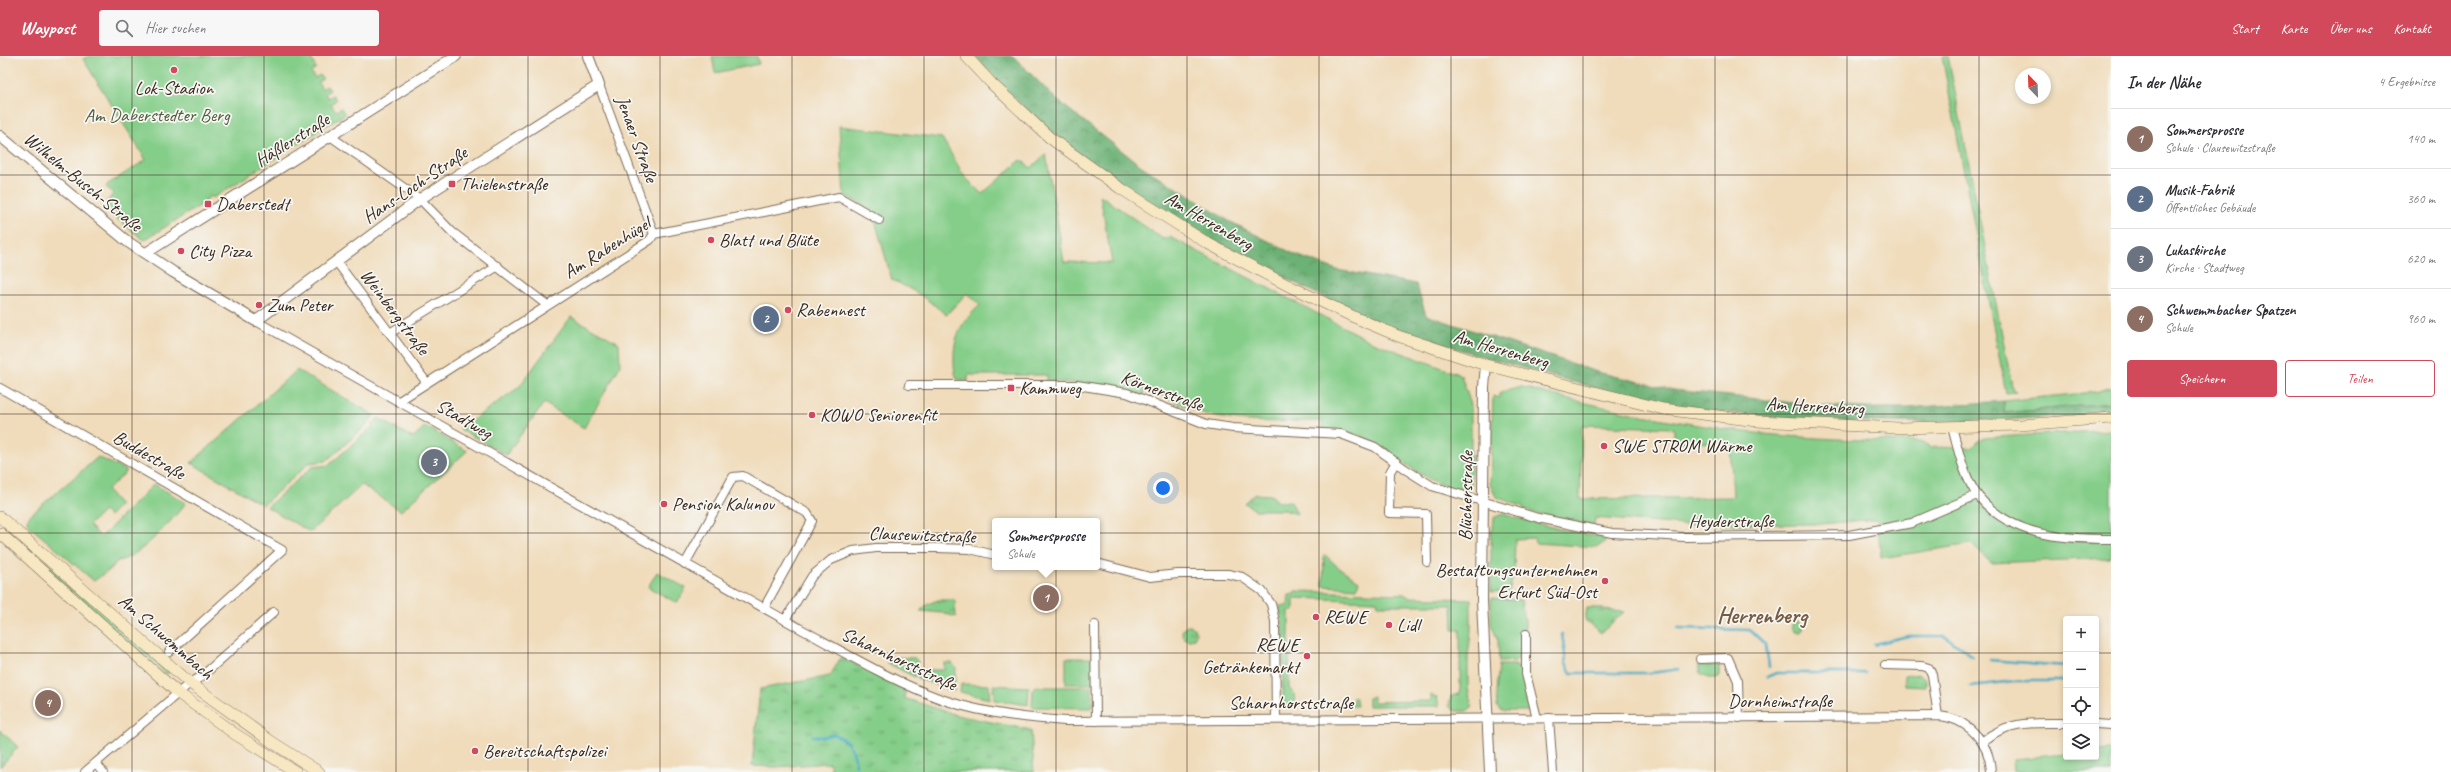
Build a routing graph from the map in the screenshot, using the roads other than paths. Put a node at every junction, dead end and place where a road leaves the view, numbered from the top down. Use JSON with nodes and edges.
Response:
{"nodes":[{"id":1,"x":456,"y":56,"type":"edge"},
{"id":2,"x":588,"y":56,"type":"edge"},
{"id":3,"x":966,"y":56,"type":"edge"},
{"id":4,"x":599,"y":85,"type":"junction"},
{"id":5,"x":0,"y":136,"type":"edge"},
{"id":6,"x":330,"y":136,"type":"junction"},
{"id":7,"x":420,"y":199,"type":"junction"},
{"id":8,"x":879,"y":220,"type":"dead end"},
{"id":9,"x":654,"y":234,"type":"junction"},
{"id":10,"x":146,"y":253,"type":"junction"},
{"id":11,"x":336,"y":261,"type":"junction"},
{"id":12,"x":498,"y":266,"type":"junction"},
{"id":13,"x":547,"y":305,"type":"junction"},
{"id":14,"x":256,"y":321,"type":"junction"},
{"id":15,"x":390,"y":333,"type":"junction"},
{"id":16,"x":1486,"y":365,"type":"junction"},
{"id":17,"x":427,"y":383,"type":"junction"},
{"id":18,"x":909,"y":385,"type":"dead end"},
{"id":19,"x":0,"y":388,"type":"edge"},
{"id":20,"x":399,"y":401,"type":"junction"},
{"id":21,"x":2111,"y":418,"type":"edge"},
{"id":22,"x":1952,"y":427,"type":"junction"},
{"id":23,"x":1396,"y":462,"type":"junction"},
{"id":24,"x":1978,"y":495,"type":"junction"},
{"id":25,"x":1483,"y":502,"type":"junction"},
{"id":26,"x":0,"y":517,"type":"edge"},
{"id":27,"x":0,"y":533,"type":"edge"},
{"id":28,"x":2111,"y":539,"type":"edge"},
{"id":29,"x":992,"y":554,"type":"edge"},
{"id":30,"x":1427,"y":562,"type":"dead end"},
{"id":31,"x":685,"y":564,"type":"junction"},
{"id":32,"x":1100,"y":564,"type":"edge"},
{"id":33,"x":766,"y":610,"type":"junction"},
{"id":34,"x":274,"y":612,"type":"dead end"},
{"id":35,"x":785,"y":620,"type":"junction"},
{"id":36,"x":1095,"y":625,"type":"dead end"},
{"id":37,"x":1526,"y":634,"type":"dead end"},
{"id":38,"x":169,"y":652,"type":"dead end"},
{"id":39,"x":1700,"y":659,"type":"dead end"},
{"id":40,"x":1525,"y":662,"type":"junction"},
{"id":41,"x":1516,"y":663,"type":"dead end"},
{"id":42,"x":1886,"y":665,"type":"dead end"},
{"id":43,"x":190,"y":683,"type":"junction"},
{"id":44,"x":178,"y":693,"type":"junction"},
{"id":45,"x":1938,"y":716,"type":"junction"},
{"id":46,"x":1537,"y":718,"type":"junction"},
{"id":47,"x":1549,"y":718,"type":"junction"},
{"id":48,"x":1739,"y":718,"type":"junction"},
{"id":49,"x":1276,"y":719,"type":"junction"},
{"id":50,"x":1486,"y":719,"type":"junction"},
{"id":51,"x":1096,"y":721,"type":"junction"},
{"id":52,"x":2063,"y":723,"type":"edge"},
{"id":53,"x":2099,"y":724,"type":"edge"},
{"id":54,"x":2111,"y":725,"type":"edge"},
{"id":55,"x":1983,"y":741,"type":"junction"},
{"id":56,"x":96,"y":762,"type":"junction"},
{"id":57,"x":85,"y":772,"type":"edge"},
{"id":58,"x":104,"y":772,"type":"edge"},
{"id":59,"x":296,"y":772,"type":"edge"},
{"id":60,"x":319,"y":772,"type":"edge"},
{"id":61,"x":1490,"y":772,"type":"edge"},
{"id":62,"x":1553,"y":772,"type":"edge"},
{"id":63,"x":1991,"y":772,"type":"edge"}],
"edges":[{"from":1,"to":6,"type":"street","name":"Häßlerstraße"},
{"from":2,"to":4,"type":"street","name":"Jenaer Straße"},
{"from":3,"to":16,"type":"main road","name":"Am Herrenberg"},
{"from":4,"to":7,"type":"street","name":"Hans-Loch-Straße"},
{"from":4,"to":9,"type":"street","name":"Jenaer Straße"},
{"from":5,"to":10,"type":"street","name":"Wilhelm-Busch-Straße"},
{"from":6,"to":7,"type":"street"},
{"from":6,"to":10,"type":"street","name":"Häßlerstraße"},
{"from":7,"to":11,"type":"street","name":"Hans-Loch-Straße"},
{"from":7,"to":12,"type":"street"},
{"from":8,"to":9,"type":"street","name":"Am Rabenhügel"},
{"from":9,"to":13,"type":"street","name":"Am Rabenhügel"},
{"from":10,"to":14,"type":"street","name":"Stadtweg"},
{"from":11,"to":14,"type":"street","name":"Hans-Loch-Straße"},
{"from":11,"to":15,"type":"street","name":"Weinbergstraße"},
{"from":12,"to":13,"type":"street"},
{"from":12,"to":15,"type":"street"},
{"from":13,"to":17,"type":"street","name":"Am Rabenhügel"},
{"from":14,"to":20,"type":"street","name":"Stadtweg"},
{"from":15,"to":17,"type":"street","name":"Weinbergstraße"},
{"from":16,"to":22,"type":"main road","name":"Am Herrenberg"},
{"from":16,"to":25,"type":"street","name":"Blücherstraße"},
{"from":17,"to":20,"type":"street","name":"Am Rabenhügel"},
{"from":18,"to":23,"type":"street","name":"Körnerstraße"},
{"from":19,"to":38,"type":"street","name":"Buddestraße"},
{"from":20,"to":31,"type":"street","name":"Stadtweg"},
{"from":21,"to":22,"type":"main road","name":"Am Herrenberg"},
{"from":22,"to":24,"type":"street"},
{"from":23,"to":25,"type":"street","name":"Körnerstraße"},
{"from":23,"to":30,"type":"street"},
{"from":24,"to":25,"type":"street","name":"Heyderstraße"},
{"from":24,"to":28,"type":"street"},
{"from":25,"to":50,"type":"street","name":"Blücherstraße"},
{"from":26,"to":43,"type":"main road","name":"Am Schwemmbach"},
{"from":27,"to":44,"type":"main road","name":"Am Schwemmbach"},
{"from":29,"to":35,"type":"street","name":"Clausewitzstraße"},
{"from":31,"to":33,"type":"street","name":"Stadtweg"},
{"from":31,"to":33,"type":"street"},
{"from":32,"to":49,"type":"street"},
{"from":33,"to":35,"type":"street","name":"Scharnhorststraße"},
{"from":34,"to":43,"type":"street"},
{"from":35,"to":51,"type":"street","name":"Scharnhorststraße"},
{"from":36,"to":51,"type":"street"},
{"from":37,"to":40,"type":"street"},
{"from":39,"to":48,"type":"street"},
{"from":40,"to":41,"type":"street"},
{"from":40,"to":46,"type":"street"},
{"from":42,"to":45,"type":"street"},
{"from":43,"to":44,"type":"street"},
{"from":43,"to":60,"type":"main road","name":"Am Schwemmbach"},
{"from":44,"to":56,"type":"street"},
{"from":44,"to":59,"type":"main road","name":"Am Schwemmbach"},
{"from":45,"to":48,"type":"street","name":"Dornheimstraße"},
{"from":45,"to":55,"type":"street","name":"Dornheimstraße"},
{"from":46,"to":47,"type":"street","name":"Dornheimstraße"},
{"from":46,"to":50,"type":"street","name":"Dornheimstraße"},
{"from":47,"to":48,"type":"street","name":"Dornheimstraße"},
{"from":47,"to":62,"type":"street"},
{"from":49,"to":50,"type":"street","name":"Scharnhorststraße"},
{"from":49,"to":51,"type":"street","name":"Scharnhorststraße"},
{"from":50,"to":61,"type":"street","name":"Blücherstraße"},
{"from":52,"to":55,"type":"street"},
{"from":53,"to":54,"type":"street"},
{"from":55,"to":63,"type":"street","name":"Dornheimstraße"},
{"from":56,"to":57,"type":"street"},
{"from":56,"to":58,"type":"street"}]}
